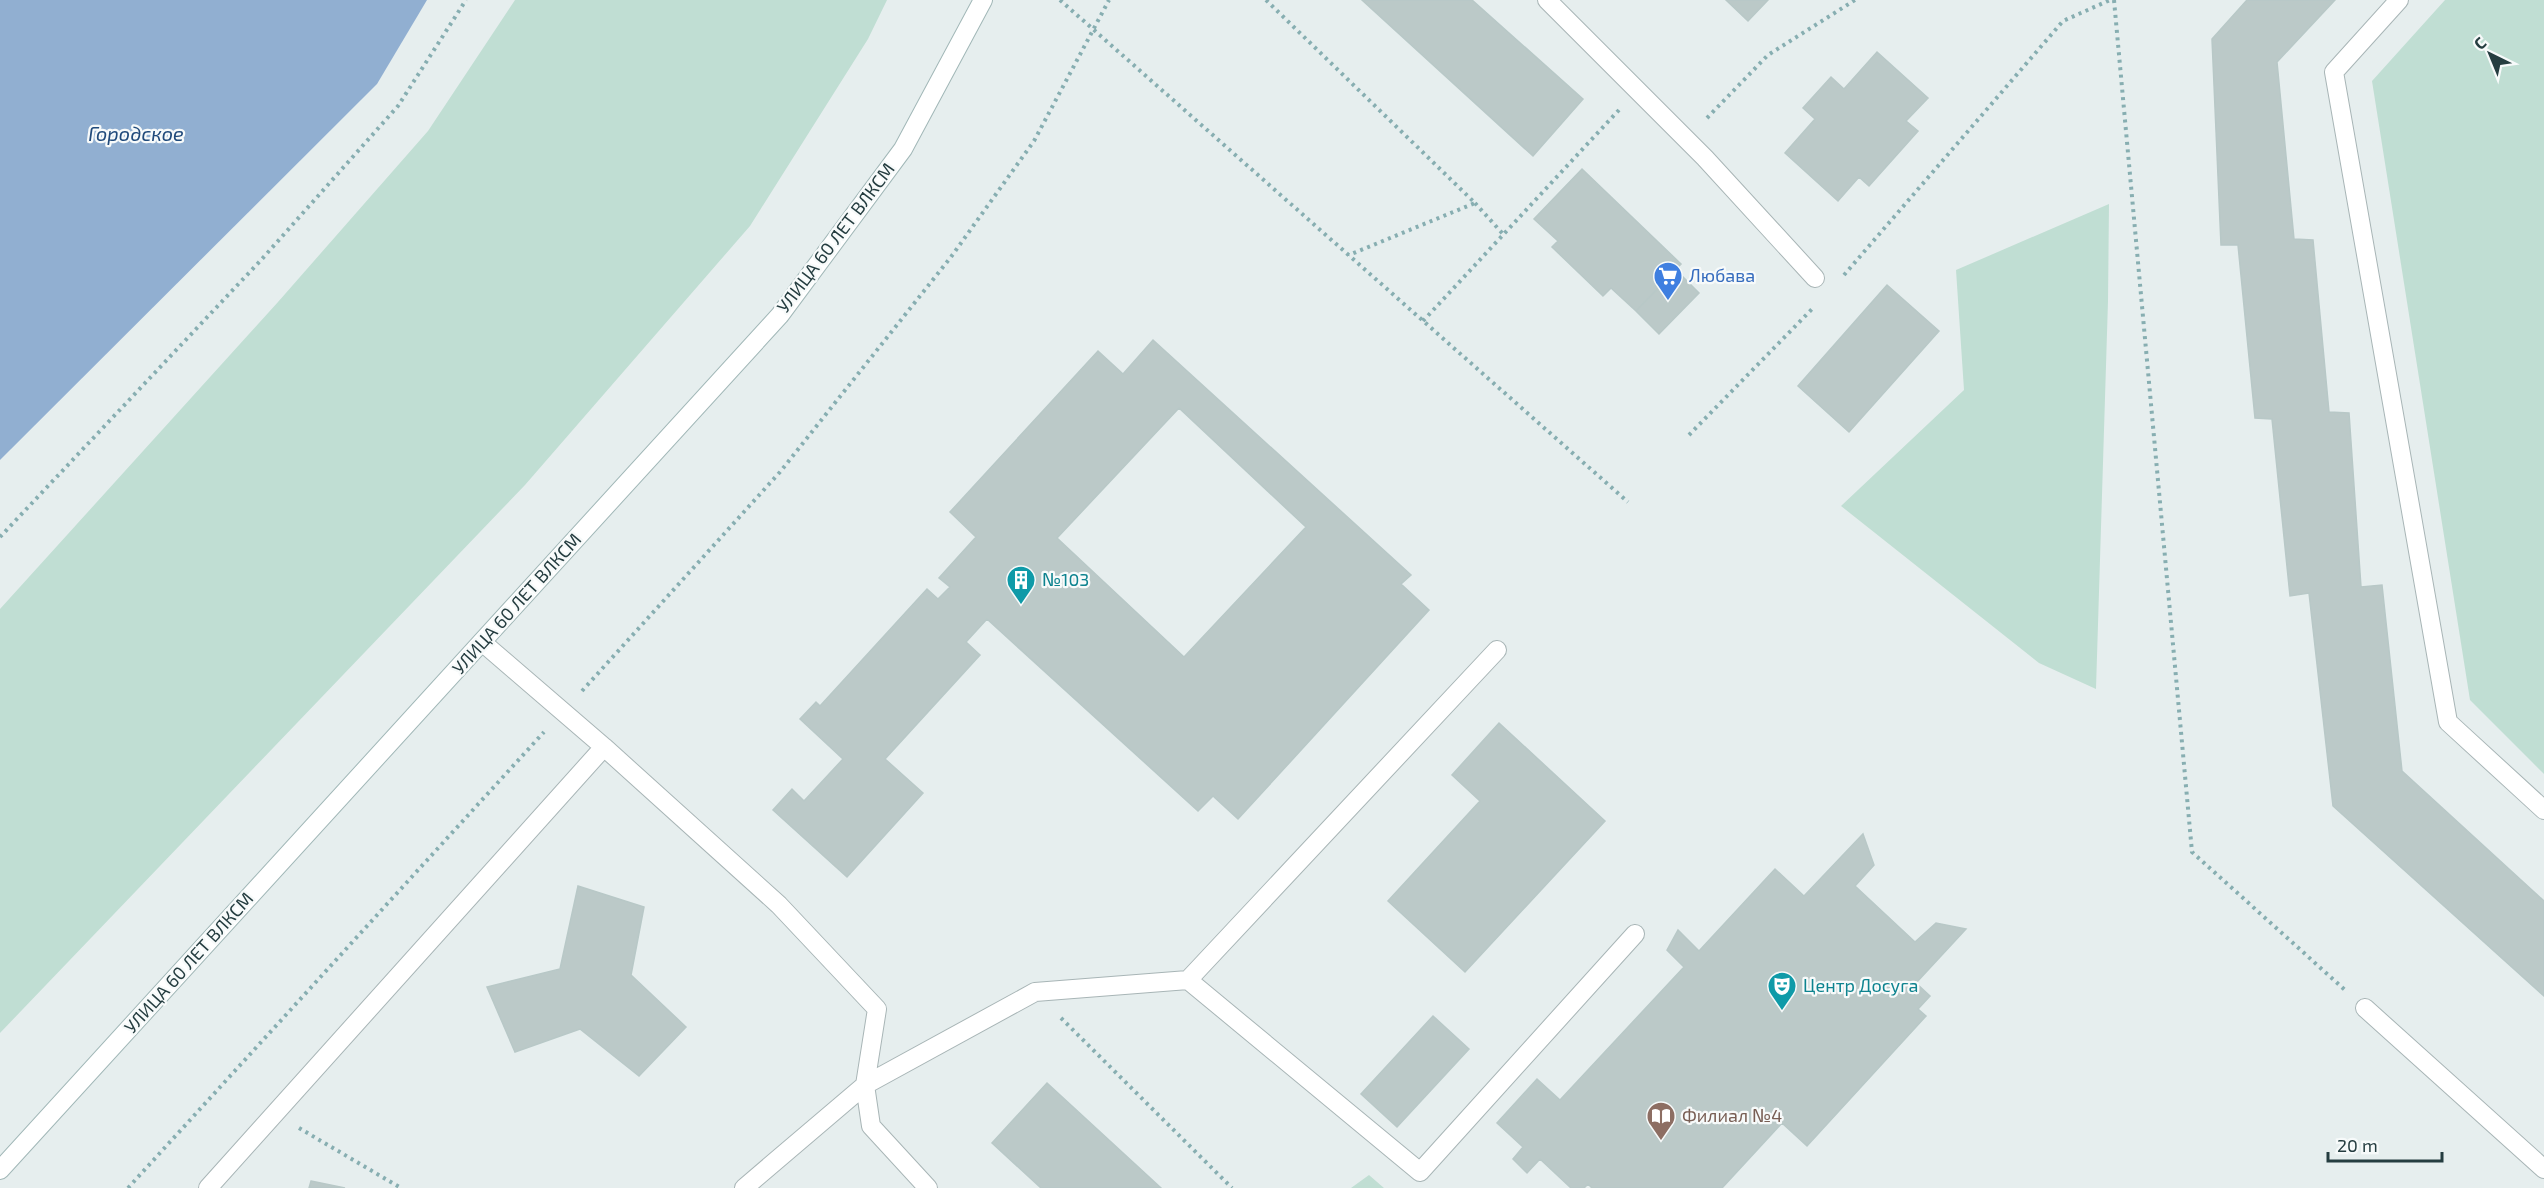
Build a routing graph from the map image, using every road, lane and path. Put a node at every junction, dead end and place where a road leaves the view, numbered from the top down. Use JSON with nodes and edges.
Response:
{"nodes":[{"id":1,"x":466,"y":0,"type":"edge"},
{"id":2,"x":983,"y":0,"type":"edge"},
{"id":3,"x":1060,"y":0,"type":"edge"},
{"id":4,"x":1109,"y":0,"type":"edge"},
{"id":5,"x":1266,"y":0,"type":"edge"},
{"id":6,"x":1547,"y":0,"type":"edge"},
{"id":7,"x":1855,"y":0,"type":"edge"},
{"id":8,"x":2112,"y":0,"type":"edge"},
{"id":9,"x":2399,"y":0,"type":"edge"},
{"id":10,"x":1092,"y":28,"type":"junction"},
{"id":11,"x":1637,"y":90,"type":"junction"},
{"id":12,"x":1686,"y":139,"type":"junction"},
{"id":13,"x":1475,"y":203,"type":"junction"},
{"id":14,"x":1503,"y":234,"type":"junction"},
{"id":15,"x":1349,"y":255,"type":"junction"},
{"id":16,"x":1815,"y":278,"type":"dead end"},
{"id":17,"x":1836,"y":284,"type":"dead end"},
{"id":18,"x":1820,"y":301,"type":"dead end"},
{"id":19,"x":1423,"y":321,"type":"junction"},
{"id":20,"x":1689,"y":435,"type":"dead end"},
{"id":21,"x":1628,"y":502,"type":"dead end"},
{"id":22,"x":0,"y":537,"type":"edge"},
{"id":23,"x":482,"y":642,"type":"junction"},
{"id":24,"x":1497,"y":650,"type":"dead end"},
{"id":25,"x":563,"y":711,"type":"junction"},
{"id":26,"x":604,"y":747,"type":"junction"},
{"id":27,"x":2544,"y":810,"type":"edge"},
{"id":28,"x":1635,"y":933,"type":"dead end"},
{"id":29,"x":1188,"y":980,"type":"junction"},
{"id":30,"x":1035,"y":992,"type":"junction"},
{"id":31,"x":2365,"y":1008,"type":"joint"},
{"id":32,"x":865,"y":1085,"type":"junction"},
{"id":33,"x":275,"y":1114,"type":"junction"},
{"id":34,"x":2544,"y":1169,"type":"edge"},
{"id":35,"x":0,"y":1170,"type":"edge"},
{"id":36,"x":128,"y":1188,"type":"edge"},
{"id":37,"x":208,"y":1188,"type":"edge"},
{"id":38,"x":401,"y":1188,"type":"edge"},
{"id":39,"x":744,"y":1188,"type":"edge"},
{"id":40,"x":928,"y":1188,"type":"edge"},
{"id":41,"x":1232,"y":1188,"type":"edge"}],
"edges":[{"from":1,"to":22,"type":"path"},
{"from":2,"to":23,"type":"street","name":"УЛИЦА 60 ЛЕТ ВЛКСМ"},
{"from":3,"to":10,"type":"path"},
{"from":4,"to":10,"type":"path"},
{"from":5,"to":13,"type":"path"},
{"from":6,"to":11,"type":"street"},
{"from":7,"to":12,"type":"path"},
{"from":8,"to":17,"type":"path"},
{"from":8,"to":31,"type":"path"},
{"from":9,"to":27,"type":"street"},
{"from":10,"to":15,"type":"path"},
{"from":10,"to":25,"type":"path"},
{"from":11,"to":12,"type":"street"},
{"from":11,"to":14,"type":"path"},
{"from":12,"to":16,"type":"street"},
{"from":13,"to":14,"type":"path"},
{"from":13,"to":15,"type":"path"},
{"from":14,"to":19,"type":"path"},
{"from":15,"to":19,"type":"path"},
{"from":18,"to":20,"type":"path"},
{"from":19,"to":21,"type":"path"},
{"from":23,"to":25,"type":"street"},
{"from":23,"to":35,"type":"street","name":"УЛИЦА 60 ЛЕТ ВЛКСМ"},
{"from":24,"to":29,"type":"street"},
{"from":25,"to":26,"type":"street"},
{"from":25,"to":36,"type":"path"},
{"from":26,"to":32,"type":"street"},
{"from":26,"to":33,"type":"street"},
{"from":28,"to":29,"type":"street"},
{"from":29,"to":30,"type":"street"},
{"from":30,"to":32,"type":"street"},
{"from":30,"to":41,"type":"path"},
{"from":31,"to":34,"type":"street"},
{"from":32,"to":39,"type":"street"},
{"from":32,"to":40,"type":"street"},
{"from":33,"to":37,"type":"street"},
{"from":33,"to":38,"type":"path"}]}
